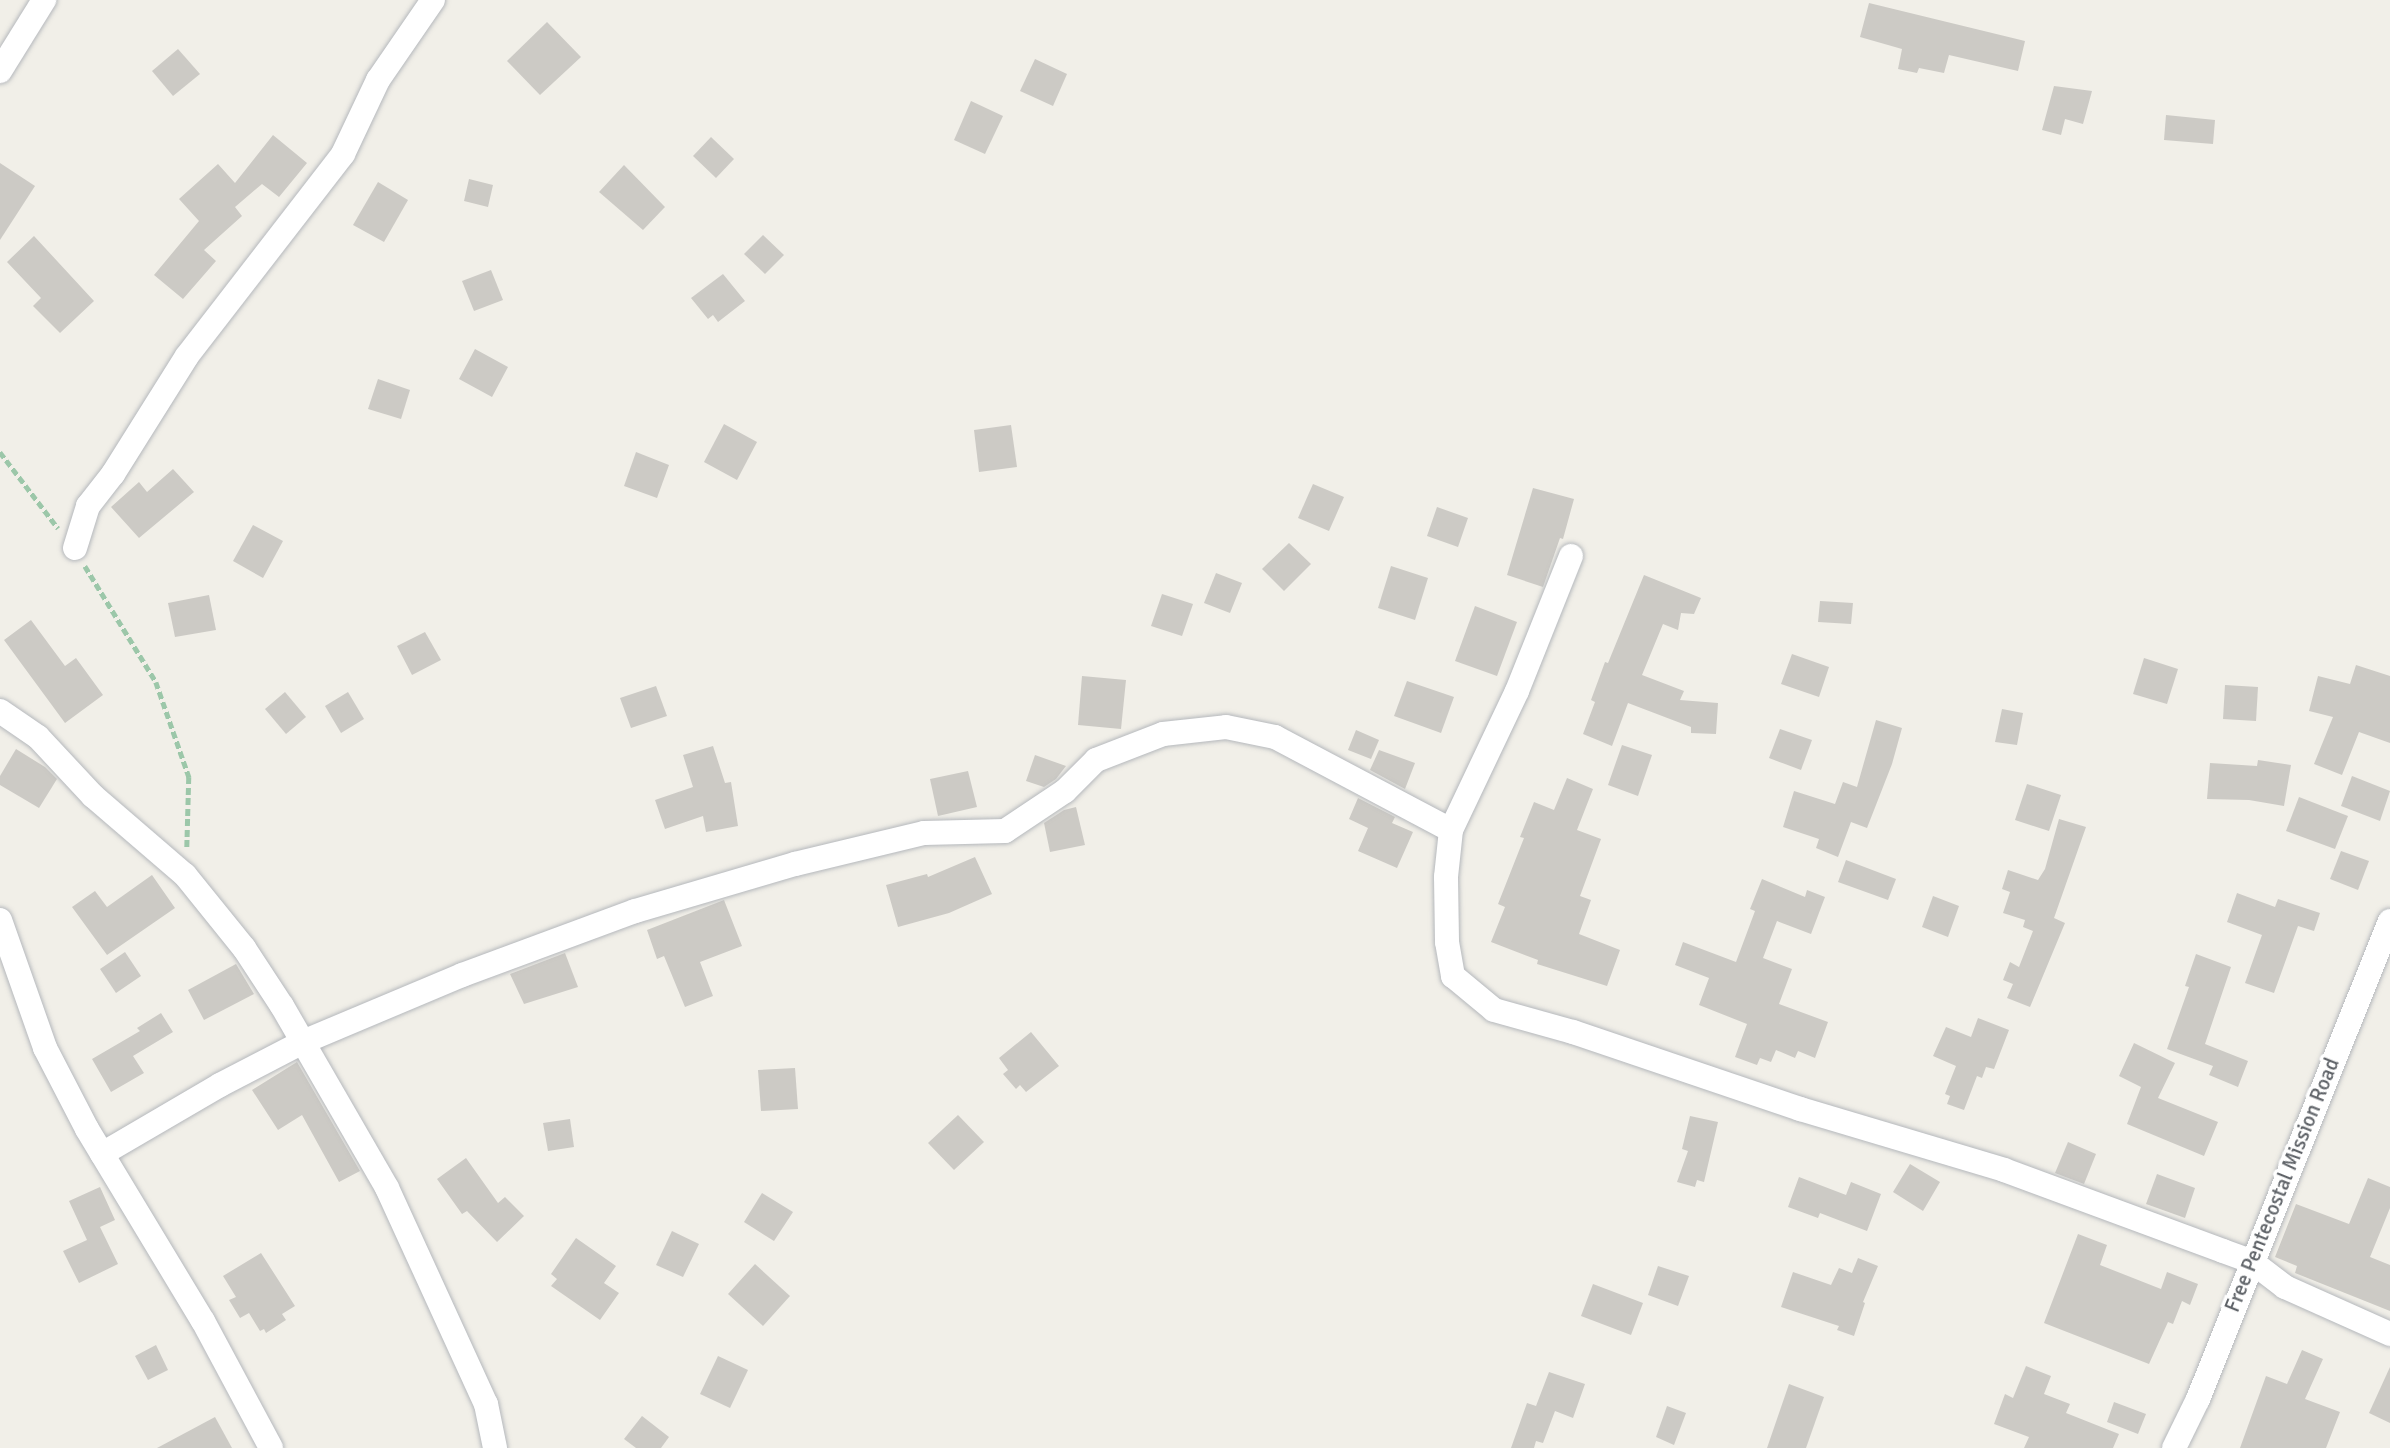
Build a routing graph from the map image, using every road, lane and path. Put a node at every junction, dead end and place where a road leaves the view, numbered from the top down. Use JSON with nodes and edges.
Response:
{"nodes":[{"id":1,"x":44,"y":0,"type":"edge"},
{"id":2,"x":433,"y":0,"type":"edge"},
{"id":3,"x":0,"y":71,"type":"edge"},
{"id":4,"x":0,"y":452,"type":"edge"},
{"id":5,"x":75,"y":548,"type":"junction"},
{"id":6,"x":1571,"y":556,"type":"dead end"},
{"id":7,"x":0,"y":711,"type":"edge"},
{"id":8,"x":1451,"y":830,"type":"junction"},
{"id":9,"x":185,"y":876,"type":"junction"},
{"id":10,"x":0,"y":920,"type":"edge"},
{"id":11,"x":2390,"y":921,"type":"edge"},
{"id":12,"x":303,"y":1042,"type":"junction"},
{"id":13,"x":102,"y":1154,"type":"junction"},
{"id":14,"x":2251,"y":1261,"type":"junction"},
{"id":15,"x":2390,"y":1334,"type":"edge"},
{"id":16,"x":271,"y":1448,"type":"edge"},
{"id":17,"x":495,"y":1448,"type":"edge"},
{"id":18,"x":2174,"y":1448,"type":"edge"}],
"edges":[{"from":1,"to":3,"type":"street"},
{"from":2,"to":5,"type":"street"},
{"from":4,"to":5,"type":"path"},
{"from":5,"to":9,"type":"path"},
{"from":6,"to":8,"type":"street"},
{"from":7,"to":9,"type":"street"},
{"from":8,"to":12,"type":"street"},
{"from":8,"to":14,"type":"street"},
{"from":9,"to":12,"type":"street"},
{"from":10,"to":13,"type":"street"},
{"from":11,"to":14,"type":"street","name":"Free Pentecostal Mission Road"},
{"from":12,"to":13,"type":"street"},
{"from":12,"to":17,"type":"street"},
{"from":13,"to":16,"type":"street"},
{"from":14,"to":15,"type":"street"},
{"from":14,"to":18,"type":"street","name":"Free Pentecostal Mission Road"}]}
